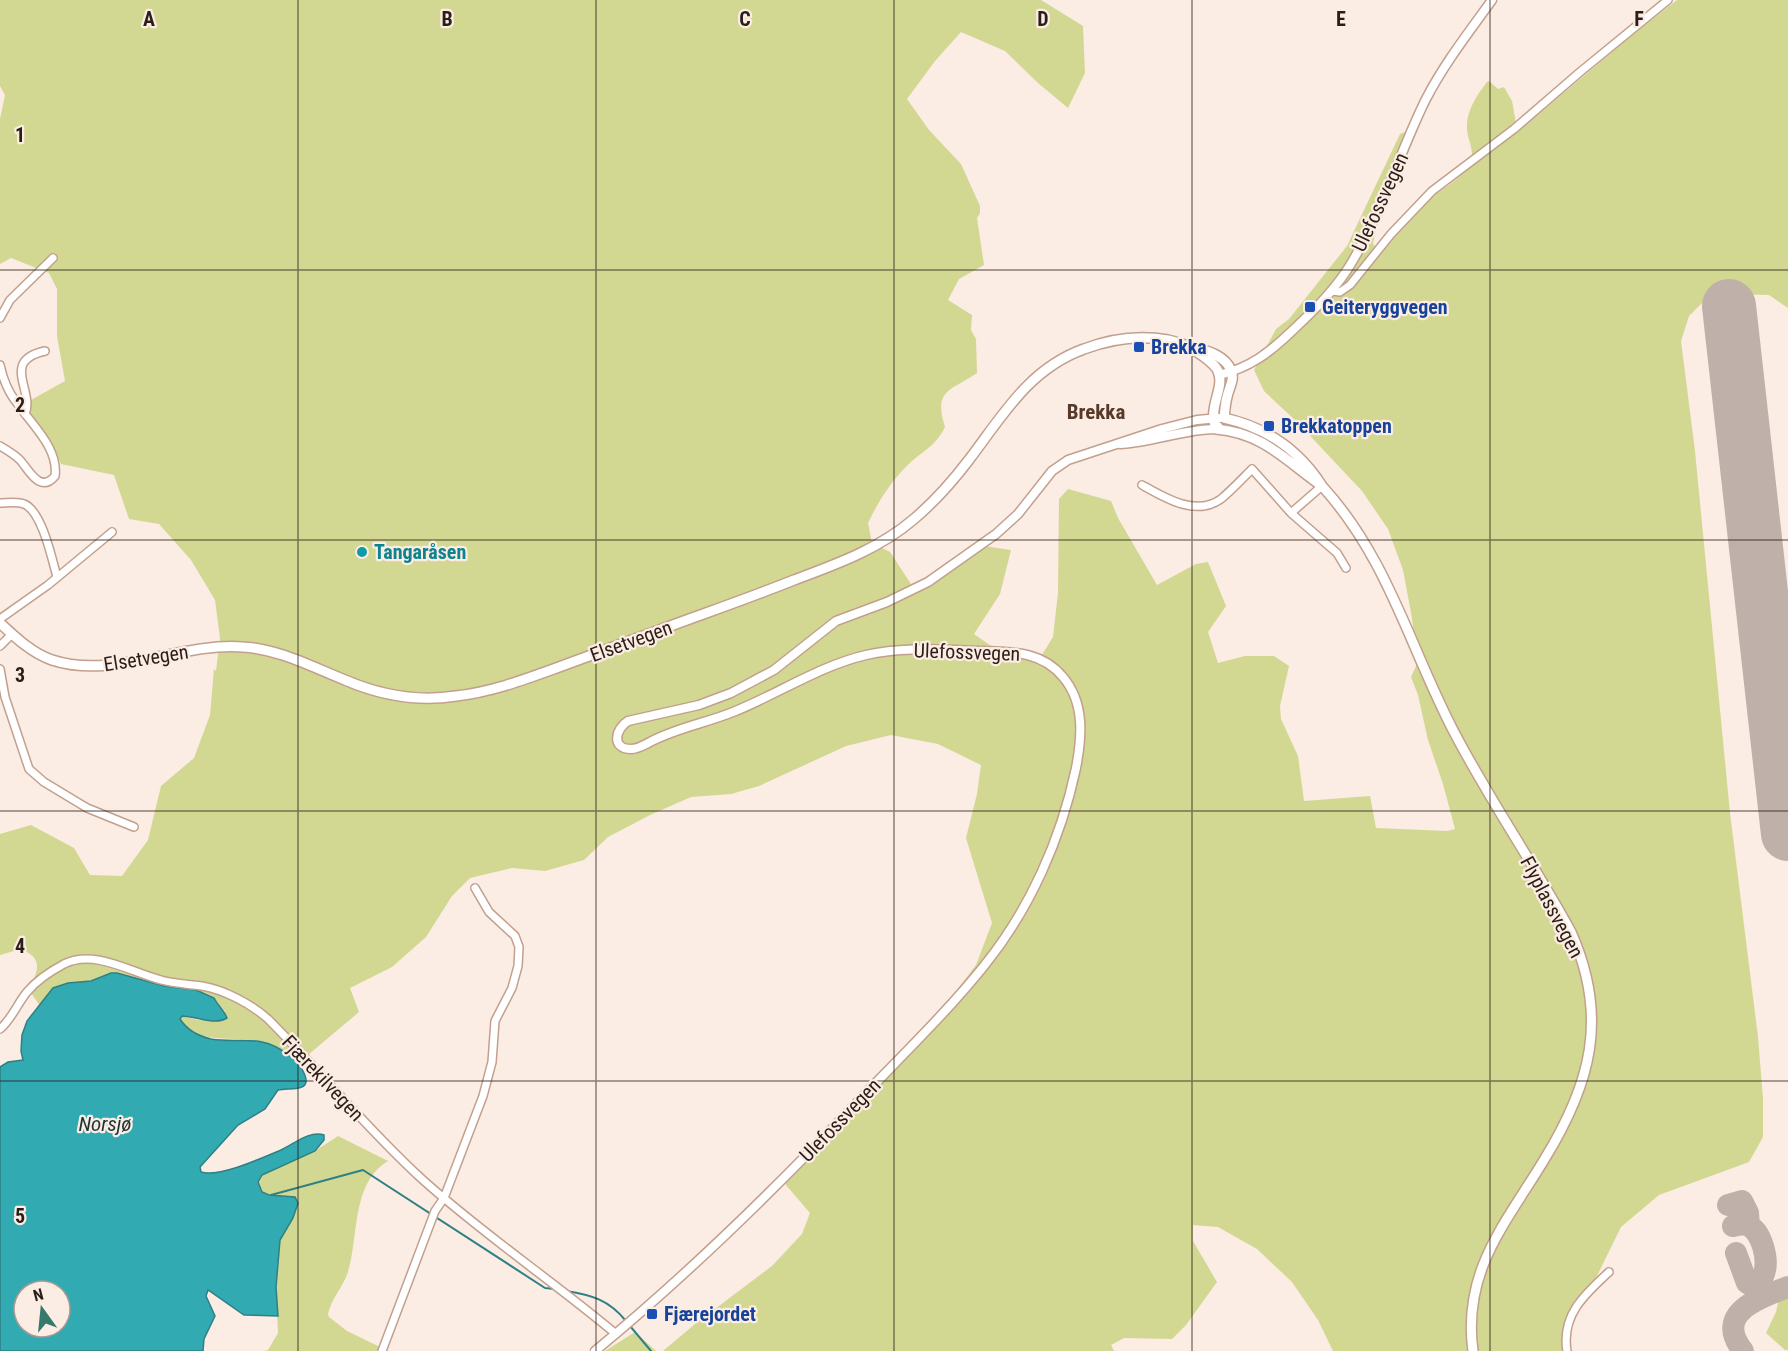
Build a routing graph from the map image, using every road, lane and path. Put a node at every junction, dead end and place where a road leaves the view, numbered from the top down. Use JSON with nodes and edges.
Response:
{"nodes":[{"id":1,"x":1492,"y":0,"type":"edge"},
{"id":2,"x":1668,"y":0,"type":"edge"},
{"id":3,"x":53,"y":258,"type":"dead end"},
{"id":4,"x":1332,"y":291,"type":"junction"},
{"id":5,"x":0,"y":318,"type":"edge"},
{"id":6,"x":1191,"y":348,"type":"junction"},
{"id":7,"x":45,"y":351,"type":"dead end"},
{"id":8,"x":0,"y":365,"type":"edge"},
{"id":9,"x":1232,"y":373,"type":"junction"},
{"id":10,"x":1219,"y":375,"type":"junction"},
{"id":11,"x":25,"y":414,"type":"junction"},
{"id":12,"x":1212,"y":418,"type":"junction"},
{"id":13,"x":1224,"y":418,"type":"junction"},
{"id":14,"x":1216,"y":429,"type":"junction"},
{"id":15,"x":1114,"y":445,"type":"junction"},
{"id":16,"x":0,"y":446,"type":"edge"},
{"id":17,"x":1142,"y":485,"type":"dead end"},
{"id":18,"x":1322,"y":486,"type":"junction"},
{"id":19,"x":0,"y":503,"type":"edge"},
{"id":20,"x":1292,"y":513,"type":"junction"},
{"id":21,"x":112,"y":532,"type":"dead end"},
{"id":22,"x":1346,"y":568,"type":"dead end"},
{"id":23,"x":57,"y":577,"type":"junction"},
{"id":24,"x":0,"y":619,"type":"edge"},
{"id":25,"x":0,"y":623,"type":"edge"},
{"id":26,"x":12,"y":634,"type":"junction"},
{"id":27,"x":0,"y":646,"type":"edge"},
{"id":28,"x":0,"y":669,"type":"edge"},
{"id":29,"x":134,"y":827,"type":"dead end"},
{"id":30,"x":475,"y":888,"type":"dead end"},
{"id":31,"x":0,"y":1029,"type":"edge"},
{"id":32,"x":444,"y":1198,"type":"junction"},
{"id":33,"x":1609,"y":1272,"type":"dead end"},
{"id":34,"x":616,"y":1334,"type":"junction"},
{"id":35,"x":382,"y":1351,"type":"edge"},
{"id":36,"x":595,"y":1351,"type":"edge"},
{"id":37,"x":1473,"y":1351,"type":"edge"},
{"id":38,"x":1567,"y":1351,"type":"edge"}],
"edges":[{"from":1,"to":4,"type":"street","name":"Ulefossvegen"},
{"from":2,"to":4,"type":"street"},
{"from":3,"to":5,"type":"street"},
{"from":4,"to":9,"type":"street","name":"Ulefossvegen"},
{"from":6,"to":9,"type":"main road","name":"Elsetvegen"},
{"from":6,"to":10,"type":"main road","name":"Elsetvegen"},
{"from":6,"to":26,"type":"main road","name":"Elsetvegen"},
{"from":7,"to":11,"type":"street"},
{"from":8,"to":11,"type":"street"},
{"from":9,"to":10,"type":"street","name":"Ulefossvegen"},
{"from":9,"to":13,"type":"main road"},
{"from":10,"to":12,"type":"main road"},
{"from":11,"to":16,"type":"street"},
{"from":12,"to":13,"type":"street","name":"Ulefossvegen"},
{"from":12,"to":14,"type":"main road"},
{"from":12,"to":15,"type":"street","name":"Ulefossvegen"},
{"from":13,"to":14,"type":"street"},
{"from":13,"to":18,"type":"main road","name":"Flyplassvegen"},
{"from":14,"to":15,"type":"street","name":"Ulefossvegen"},
{"from":14,"to":18,"type":"main road","name":"Flyplassvegen"},
{"from":15,"to":34,"type":"street","name":"Ulefossvegen"},
{"from":17,"to":20,"type":"street"},
{"from":18,"to":20,"type":"street"},
{"from":18,"to":37,"type":"main road","name":"Flyplassvegen"},
{"from":19,"to":23,"type":"street"},
{"from":20,"to":22,"type":"street"},
{"from":21,"to":23,"type":"street"},
{"from":23,"to":24,"type":"street"},
{"from":25,"to":26,"type":"main road","name":"Elsetvegen"},
{"from":26,"to":27,"type":"street"},
{"from":28,"to":29,"type":"street"},
{"from":30,"to":32,"type":"street"},
{"from":31,"to":32,"type":"street","name":"Fjærekilvegen"},
{"from":32,"to":34,"type":"street","name":"Fjærekilvegen"},
{"from":32,"to":35,"type":"street"},
{"from":33,"to":38,"type":"street"},
{"from":34,"to":36,"type":"street","name":"Ulefossvegen"}]}
